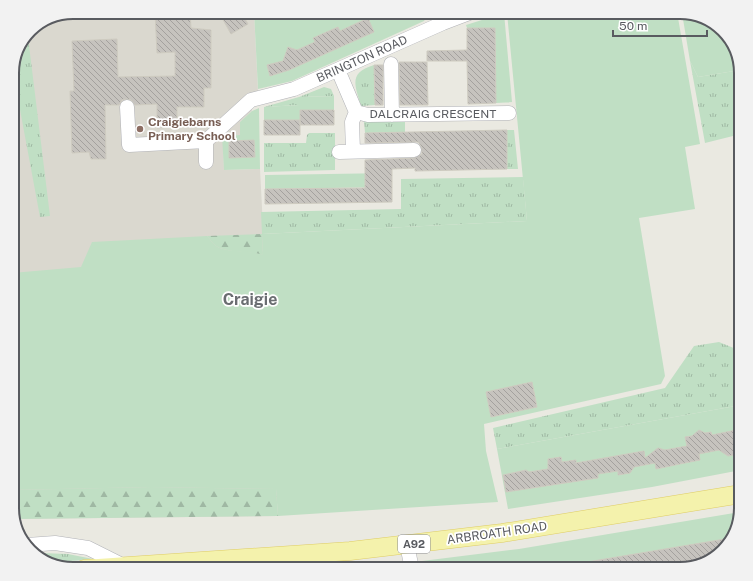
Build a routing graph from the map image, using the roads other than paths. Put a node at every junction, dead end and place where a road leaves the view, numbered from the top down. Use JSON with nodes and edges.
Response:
{"nodes":[{"id":1,"x":438,"y":19,"type":"edge"},
{"id":2,"x":391,"y":64,"type":"dead end"},
{"id":3,"x":338,"y":70,"type":"junction"},
{"id":4,"x":127,"y":108,"type":"dead end"},
{"id":5,"x":356,"y":112,"type":"junction"},
{"id":6,"x":509,"y":113,"type":"dead end"},
{"id":7,"x":392,"y":115,"type":"junction"},
{"id":8,"x":206,"y":141,"type":"junction"},
{"id":9,"x":414,"y":150,"type":"dead end"},
{"id":10,"x":206,"y":162,"type":"dead end"},
{"id":11,"x":734,"y":495,"type":"edge"},
{"id":12,"x":407,"y":544,"type":"junction"},
{"id":13,"x":33,"y":545,"type":"edge"},
{"id":14,"x":116,"y":562,"type":"edge"},
{"id":15,"x":184,"y":562,"type":"edge"},
{"id":16,"x":411,"y":562,"type":"edge"}],
"edges":[{"from":1,"to":3,"type":"street","name":"BRINGTON ROAD"},
{"from":2,"to":7,"type":"street"},
{"from":3,"to":5,"type":"street","name":"DALCRAIG CRESCENT"},
{"from":3,"to":8,"type":"street","name":"BRINGTON ROAD"},
{"from":4,"to":8,"type":"street"},
{"from":5,"to":7,"type":"street","name":"DALCRAIG CRESCENT"},
{"from":5,"to":9,"type":"street"},
{"from":6,"to":7,"type":"street","name":"DALCRAIG CRESCENT"},
{"from":8,"to":10,"type":"street"},
{"from":11,"to":12,"type":"main road","name":"ARBROATH ROAD","number":"A92"},
{"from":12,"to":15,"type":"main road","name":"ARBROATH ROAD","number":"A92"},
{"from":12,"to":16,"type":"street"},
{"from":13,"to":14,"type":"street"}]}
